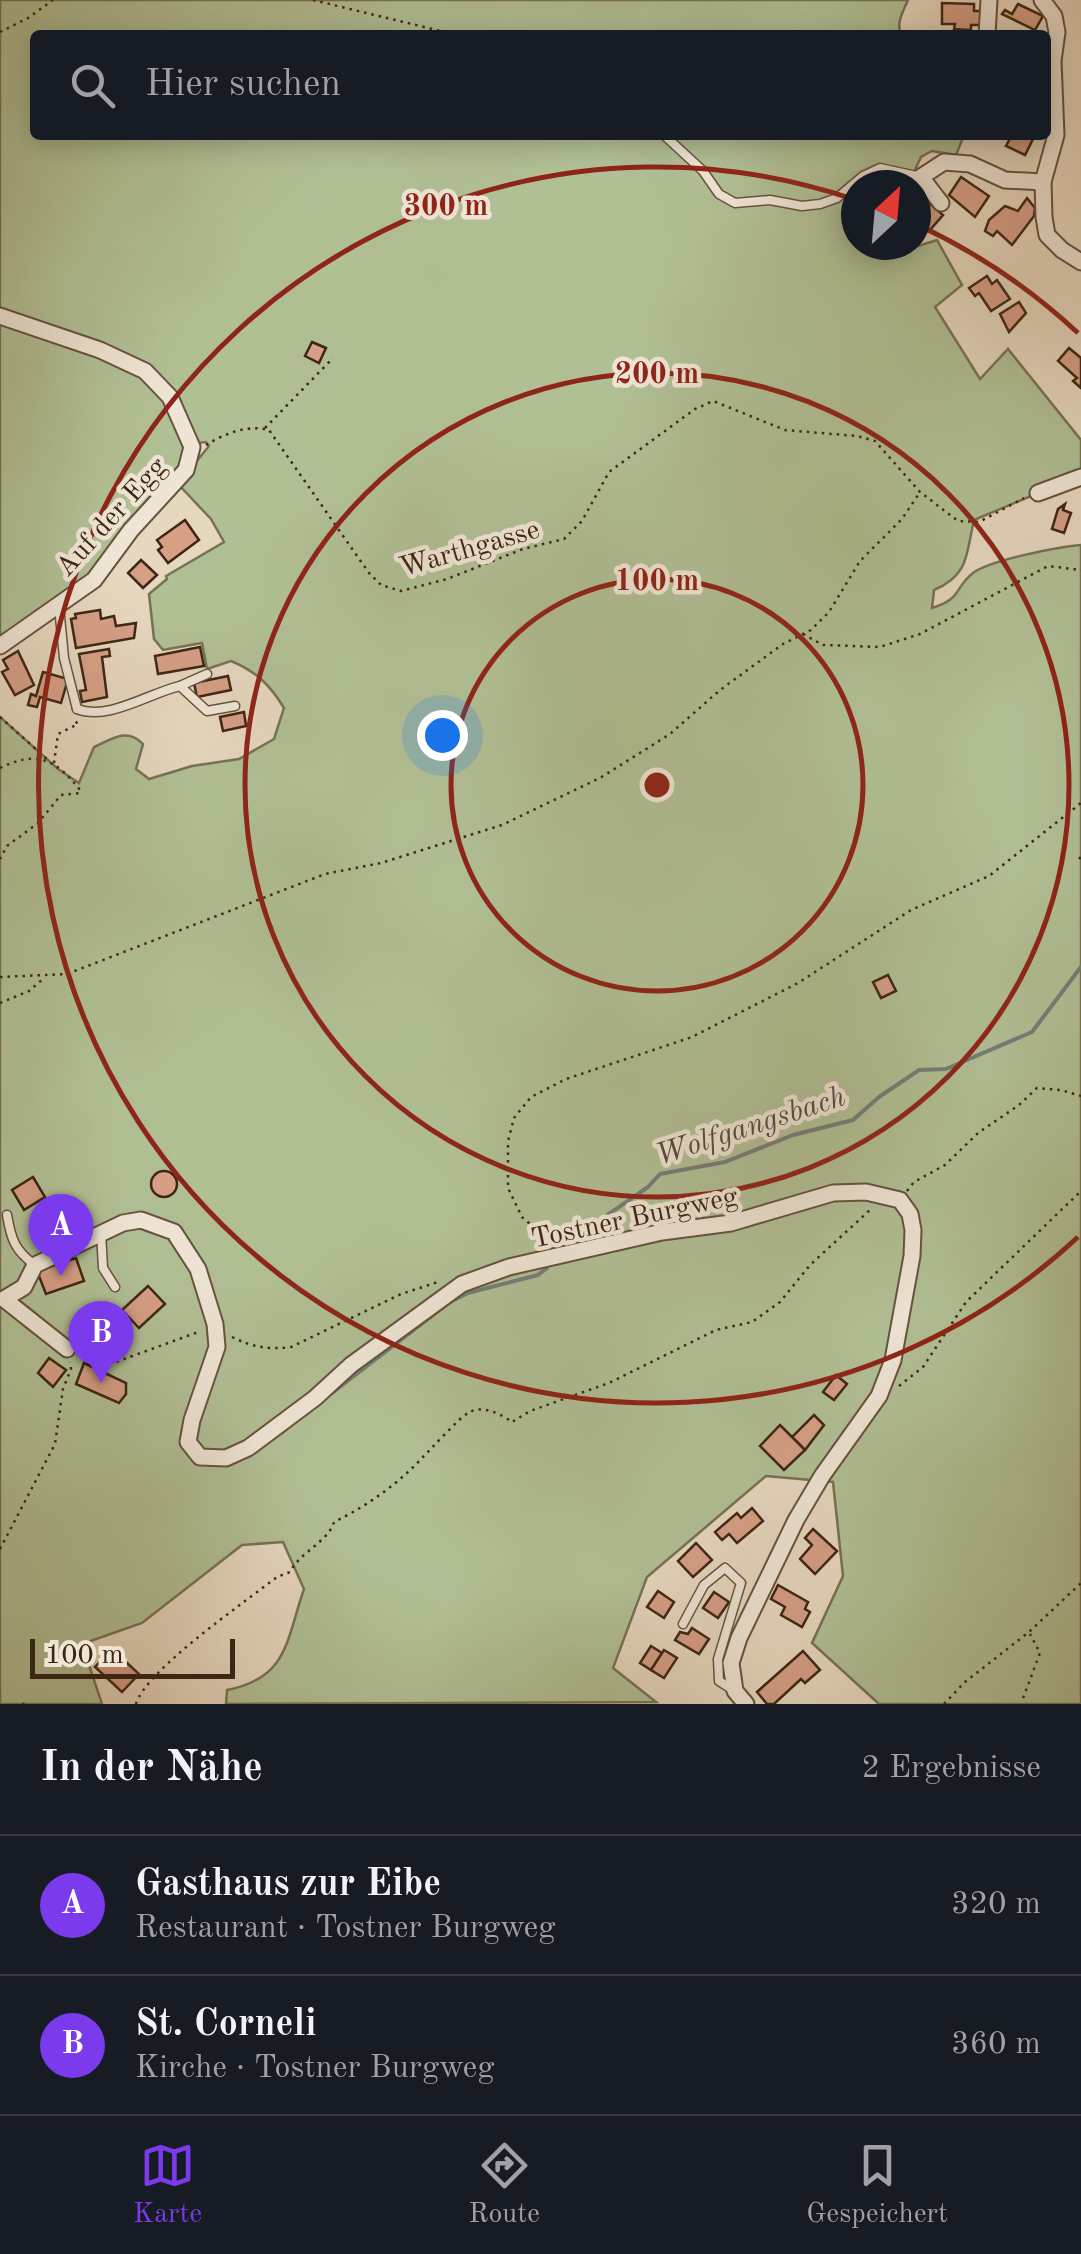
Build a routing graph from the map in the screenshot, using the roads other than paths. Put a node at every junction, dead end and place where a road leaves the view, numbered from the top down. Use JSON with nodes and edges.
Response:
{"nodes":[{"id":1,"x":989,"y":0,"type":"edge"},
{"id":2,"x":1042,"y":0,"type":"edge"},
{"id":3,"x":987,"y":30,"type":"edge"},
{"id":4,"x":669,"y":140,"type":"edge"},
{"id":5,"x":930,"y":170,"type":"edge"},
{"id":6,"x":1043,"y":182,"type":"junction"},
{"id":7,"x":931,"y":191,"type":"edge"},
{"id":8,"x":841,"y":195,"type":"edge"},
{"id":9,"x":940,"y":203,"type":"dead end"},
{"id":10,"x":1081,"y":262,"type":"edge"},
{"id":11,"x":0,"y":316,"type":"edge"},
{"id":12,"x":1081,"y":477,"type":"edge"},
{"id":13,"x":1038,"y":493,"type":"road end"},
{"id":14,"x":59,"y":606,"type":"junction"},
{"id":15,"x":0,"y":646,"type":"edge"},
{"id":16,"x":207,"y":674,"type":"dead end"},
{"id":17,"x":180,"y":686,"type":"junction"},
{"id":18,"x":235,"y":706,"type":"dead end"},
{"id":19,"x":7,"y":1215,"type":"dead end"},
{"id":20,"x":101,"y":1232,"type":"junction"},
{"id":21,"x":36,"y":1265,"type":"junction"},
{"id":22,"x":116,"y":1287,"type":"dead end"},
{"id":23,"x":2,"y":1299,"type":"edge"},
{"id":24,"x":67,"y":1349,"type":"road end"},
{"id":25,"x":682,"y":1624,"type":"dead end"},
{"id":26,"x":740,"y":1698,"type":"edge"}],
"edges":[{"from":1,"to":3,"type":"street"},
{"from":2,"to":6,"type":"street"},
{"from":4,"to":8,"type":"lane"},
{"from":5,"to":6,"type":"street"},
{"from":6,"to":10,"type":"street"},
{"from":7,"to":9,"type":"street"},
{"from":11,"to":14,"type":"street","name":"Auf der Egg"},
{"from":12,"to":13,"type":"street"},
{"from":14,"to":15,"type":"street","name":"Auf der Egg"},
{"from":14,"to":17,"type":"lane","name":"Auf der Egg"},
{"from":16,"to":17,"type":"lane"},
{"from":17,"to":18,"type":"lane"},
{"from":19,"to":21,"type":"lane"},
{"from":20,"to":21,"type":"street","name":"Tostner Burgweg"},
{"from":20,"to":22,"type":"lane"},
{"from":20,"to":26,"type":"street","name":"Tostner Burgweg"},
{"from":21,"to":23,"type":"street","name":"Tostner Burgweg"},
{"from":23,"to":24,"type":"street","name":"Tostner Burgweg"},
{"from":25,"to":26,"type":"lane"}]}
